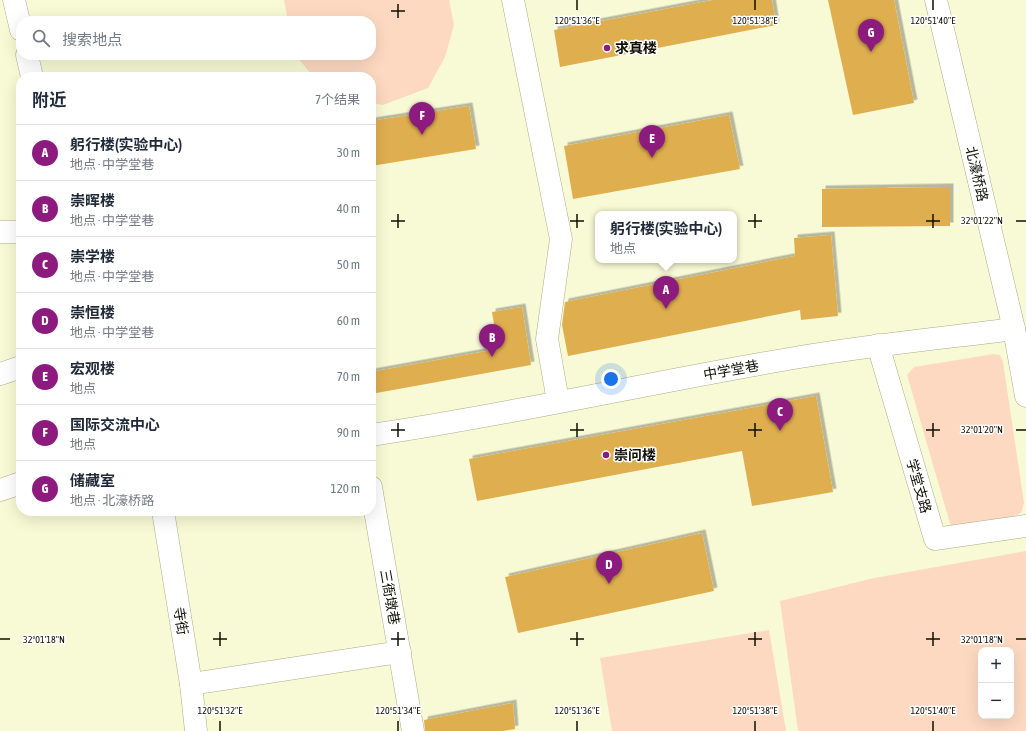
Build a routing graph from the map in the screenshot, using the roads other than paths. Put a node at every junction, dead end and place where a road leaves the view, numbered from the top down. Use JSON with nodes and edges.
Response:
{"nodes":[{"id":1,"x":14,"y":0,"type":"edge"},
{"id":2,"x":513,"y":0,"type":"edge"},
{"id":3,"x":936,"y":0,"type":"edge"},
{"id":4,"x":18,"y":16,"type":"edge"},
{"id":5,"x":28,"y":60,"type":"edge"},
{"id":6,"x":31,"y":72,"type":"edge"},
{"id":7,"x":0,"y":232,"type":"edge"},
{"id":8,"x":16,"y":232,"type":"edge"},
{"id":9,"x":1014,"y":329,"type":"junction"},
{"id":10,"x":878,"y":345,"type":"junction"},
{"id":11,"x":16,"y":369,"type":"edge"},
{"id":12,"x":0,"y":374,"type":"edge"},
{"id":13,"x":1026,"y":396,"type":"edge"},
{"id":14,"x":558,"y":401,"type":"junction"},
{"id":15,"x":376,"y":434,"type":"edge"},
{"id":16,"x":16,"y":485,"type":"edge"},
{"id":17,"x":0,"y":490,"type":"edge"},
{"id":18,"x":376,"y":515,"type":"edge"},
{"id":19,"x":164,"y":516,"type":"edge"},
{"id":20,"x":1026,"y":526,"type":"edge"},
{"id":21,"x":400,"y":652,"type":"junction"},
{"id":22,"x":191,"y":684,"type":"junction"},
{"id":23,"x":196,"y":731,"type":"edge"},
{"id":24,"x":413,"y":731,"type":"edge"}],
"edges":[{"from":1,"to":4,"type":"street"},
{"from":2,"to":14,"type":"street"},
{"from":3,"to":9,"type":"street","name":"北濠桥路"},
{"from":5,"to":6,"type":"street"},
{"from":7,"to":8,"type":"street"},
{"from":9,"to":10,"type":"street","name":"中学堂巷"},
{"from":9,"to":13,"type":"street","name":"北濠桥路"},
{"from":10,"to":14,"type":"street","name":"中学堂巷"},
{"from":10,"to":20,"type":"street","name":"学堂支路"},
{"from":11,"to":12,"type":"street"},
{"from":14,"to":15,"type":"street","name":"中学堂巷"},
{"from":16,"to":17,"type":"street"},
{"from":18,"to":21,"type":"street","name":"三衙墩巷"},
{"from":19,"to":22,"type":"street","name":"寺街"},
{"from":21,"to":22,"type":"street"},
{"from":21,"to":24,"type":"street","name":"三衙墩巷"},
{"from":22,"to":23,"type":"street","name":"寺街"}]}
